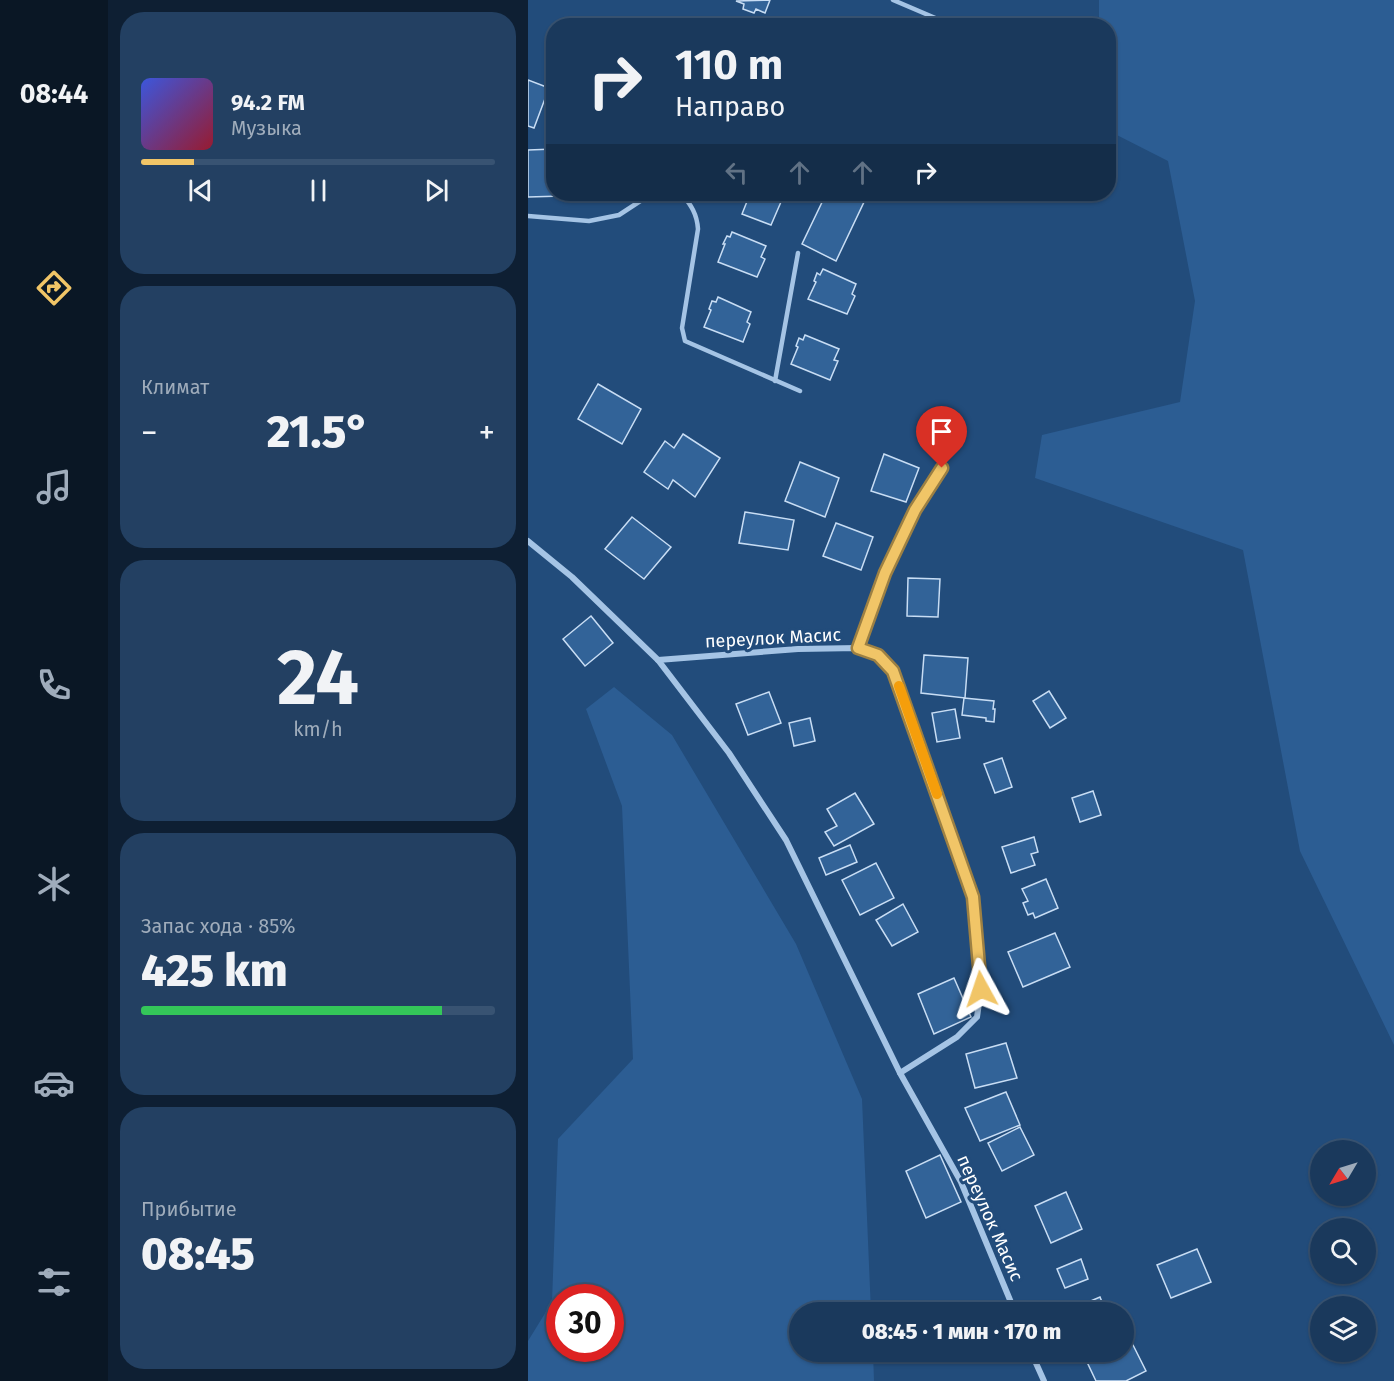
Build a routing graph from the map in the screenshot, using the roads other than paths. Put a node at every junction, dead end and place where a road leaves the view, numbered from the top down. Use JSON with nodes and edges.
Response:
{"nodes":[{"id":1,"x":892,"y":0,"type":"edge"},
{"id":2,"x":935,"y":18,"type":"edge"},
{"id":3,"x":640,"y":201,"type":"edge"},
{"id":4,"x":687,"y":201,"type":"edge"},
{"id":5,"x":528,"y":216,"type":"edge"},
{"id":6,"x":798,"y":253,"type":"dead end"},
{"id":7,"x":775,"y":381,"type":"junction"},
{"id":8,"x":800,"y":391,"type":"dead end"},
{"id":9,"x":942,"y":468,"type":"dead end"},
{"id":10,"x":528,"y":541,"type":"edge"},
{"id":11,"x":858,"y":648,"type":"junction"},
{"id":12,"x":658,"y":660,"type":"junction"},
{"id":13,"x":900,"y":1073,"type":"junction"},
{"id":14,"x":1011,"y":1302,"type":"edge"},
{"id":15,"x":1035,"y":1362,"type":"edge"},
{"id":16,"x":1044,"y":1381,"type":"edge"}],
"edges":[{"from":1,"to":2,"type":"lane"},
{"from":3,"to":5,"type":"lane"},
{"from":4,"to":7,"type":"lane"},
{"from":6,"to":7,"type":"lane"},
{"from":7,"to":8,"type":"lane"},
{"from":9,"to":11,"type":"lane"},
{"from":10,"to":12,"type":"street","name":"переулок Масис"},
{"from":11,"to":12,"type":"street","name":"переулок Масис"},
{"from":11,"to":13,"type":"street","name":"переулок Масис"},
{"from":12,"to":13,"type":"street","name":"переулок Масис"},
{"from":13,"to":14,"type":"street","name":"переулок Масис"},
{"from":15,"to":16,"type":"street"}]}
